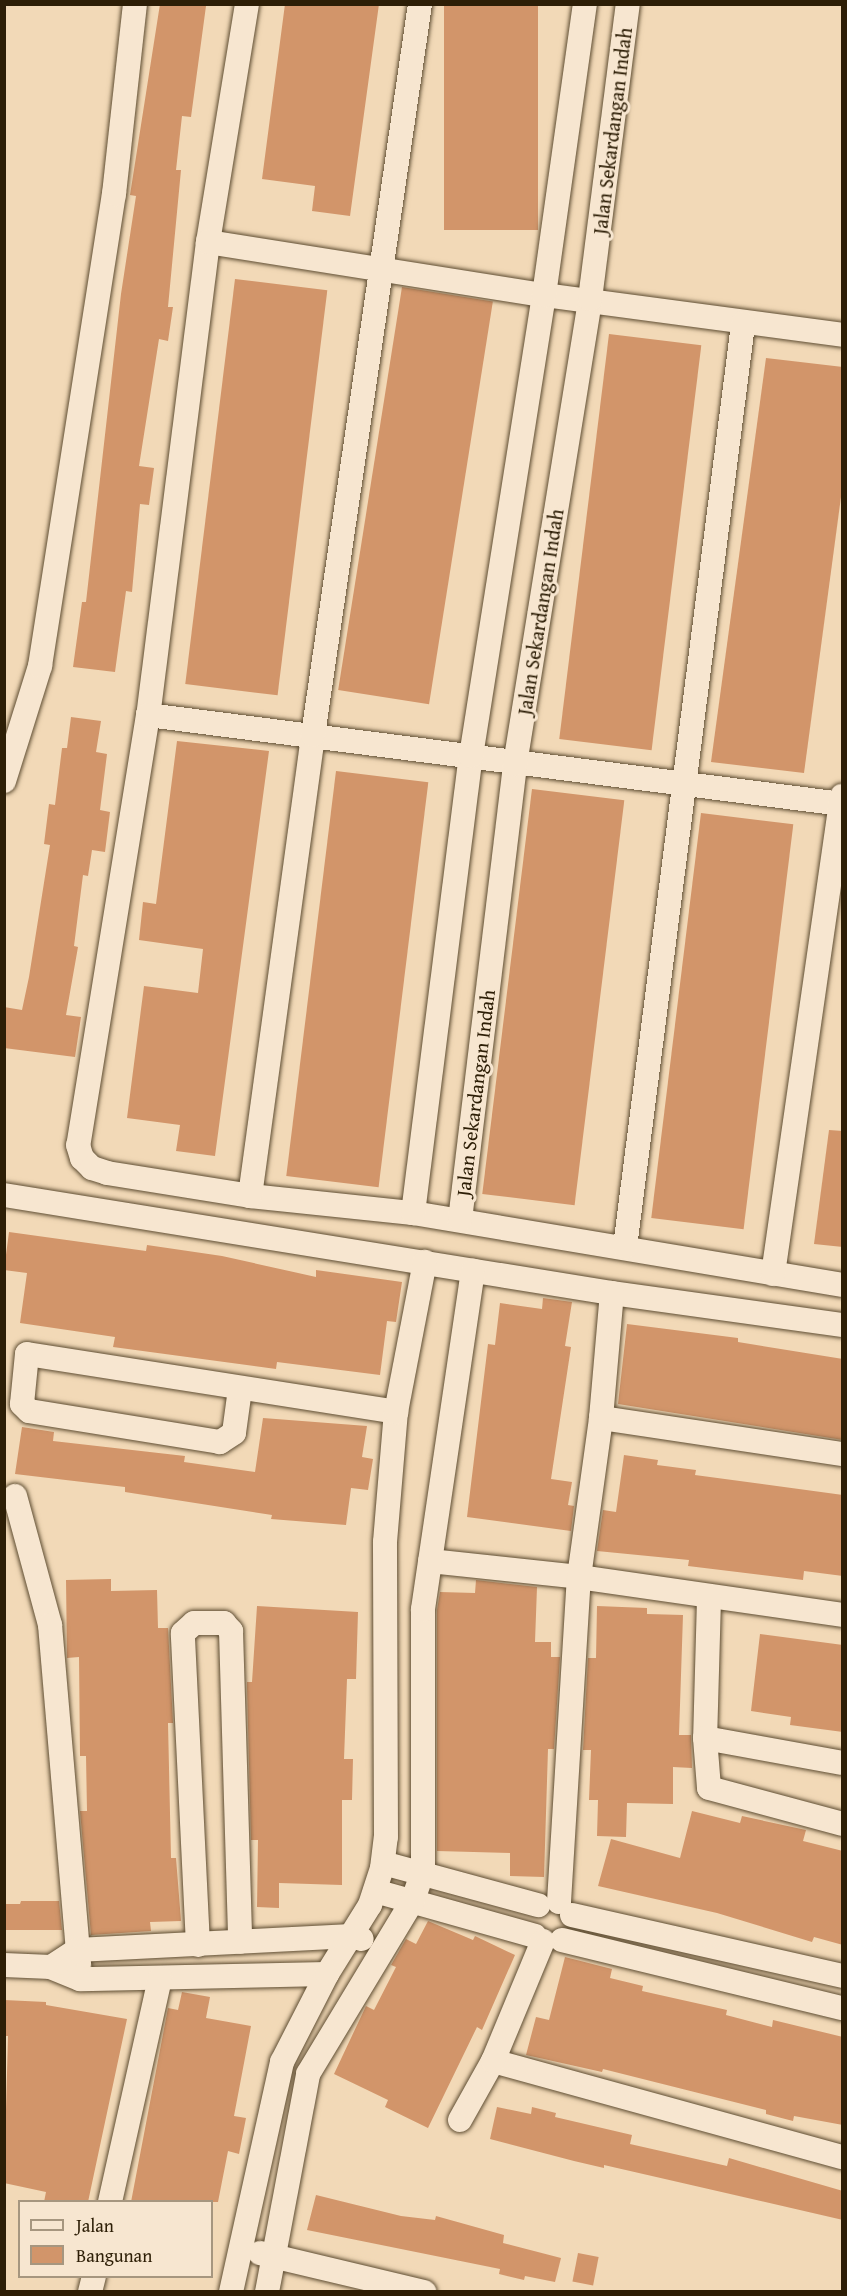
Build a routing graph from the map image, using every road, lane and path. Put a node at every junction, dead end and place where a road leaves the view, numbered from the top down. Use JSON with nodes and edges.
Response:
{"nodes":[{"id":1,"x":135,"y":4,"type":"edge"},
{"id":2,"x":247,"y":4,"type":"edge"},
{"id":3,"x":420,"y":4,"type":"edge"},
{"id":4,"x":585,"y":4,"type":"edge"},
{"id":5,"x":628,"y":4,"type":"edge"},
{"id":6,"x":208,"y":242,"type":"junction"},
{"id":7,"x":380,"y":267,"type":"junction"},
{"id":8,"x":544,"y":296,"type":"junction"},
{"id":9,"x":590,"y":299,"type":"junction"},
{"id":10,"x":743,"y":324,"type":"junction"},
{"id":11,"x":843,"y":335,"type":"edge"},
{"id":12,"x":148,"y":715,"type":"junction"},
{"id":13,"x":313,"y":735,"type":"junction"},
{"id":14,"x":471,"y":756,"type":"junction"},
{"id":15,"x":516,"y":764,"type":"junction"},
{"id":16,"x":4,"y":781,"type":"edge"},
{"id":17,"x":686,"y":787,"type":"junction"},
{"id":18,"x":842,"y":801,"type":"edge"},
{"id":19,"x":4,"y":1195,"type":"edge"},
{"id":20,"x":250,"y":1196,"type":"junction"},
{"id":21,"x":413,"y":1213,"type":"junction"},
{"id":22,"x":460,"y":1220,"type":"junction"},
{"id":23,"x":625,"y":1247,"type":"junction"},
{"id":24,"x":425,"y":1262,"type":"junction"},
{"id":25,"x":473,"y":1271,"type":"junction"},
{"id":26,"x":773,"y":1275,"type":"junction"},
{"id":27,"x":843,"y":1285,"type":"edge"},
{"id":28,"x":612,"y":1293,"type":"junction"},
{"id":29,"x":843,"y":1325,"type":"edge"},
{"id":30,"x":240,"y":1389,"type":"junction"},
{"id":31,"x":396,"y":1412,"type":"junction"},
{"id":32,"x":601,"y":1418,"type":"junction"},
{"id":33,"x":843,"y":1454,"type":"edge"},
{"id":34,"x":15,"y":1496,"type":"dead end"},
{"id":35,"x":430,"y":1561,"type":"junction"},
{"id":36,"x":579,"y":1577,"type":"junction"},
{"id":37,"x":710,"y":1599,"type":"junction"},
{"id":38,"x":843,"y":1615,"type":"edge"},
{"id":39,"x":705,"y":1738,"type":"junction"},
{"id":40,"x":843,"y":1763,"type":"edge"},
{"id":41,"x":843,"y":1824,"type":"edge"},
{"id":42,"x":383,"y":1863,"type":"junction"},
{"id":43,"x":423,"y":1871,"type":"junction"},
{"id":44,"x":375,"y":1891,"type":"junction"},
{"id":45,"x":413,"y":1900,"type":"junction"},
{"id":46,"x":557,"y":1908,"type":"junction"},
{"id":47,"x":352,"y":1936,"type":"junction"},
{"id":48,"x":547,"y":1939,"type":"junction"},
{"id":49,"x":240,"y":1942,"type":"junction"},
{"id":50,"x":198,"y":1945,"type":"junction"},
{"id":51,"x":385,"y":1945,"type":"junction"},
{"id":52,"x":78,"y":1950,"type":"junction"},
{"id":53,"x":4,"y":1965,"type":"edge"},
{"id":54,"x":51,"y":1967,"type":"junction"},
{"id":55,"x":327,"y":1974,"type":"junction"},
{"id":56,"x":843,"y":1976,"type":"edge"},
{"id":57,"x":80,"y":1978,"type":"junction"},
{"id":58,"x":160,"y":1978,"type":"junction"},
{"id":59,"x":843,"y":2008,"type":"edge"},
{"id":60,"x":492,"y":2061,"type":"junction"},
{"id":61,"x":460,"y":2120,"type":"dead end"},
{"id":62,"x":843,"y":2157,"type":"edge"},
{"id":63,"x":110,"y":2200,"type":"edge"},
{"id":64,"x":240,"y":2249,"type":"junction"},
{"id":65,"x":274,"y":2256,"type":"junction"},
{"id":66,"x":418,"y":2291,"type":"edge"},
{"id":67,"x":231,"y":2292,"type":"edge"},
{"id":68,"x":267,"y":2292,"type":"edge"}],
"edges":[{"from":1,"to":16,"type":"street"},
{"from":2,"to":6,"type":"street"},
{"from":3,"to":7,"type":"street"},
{"from":4,"to":8,"type":"street"},
{"from":5,"to":9,"type":"street","name":"Jalan Sekardangan Indah"},
{"from":6,"to":7,"type":"street"},
{"from":6,"to":12,"type":"street"},
{"from":7,"to":8,"type":"street"},
{"from":7,"to":13,"type":"street"},
{"from":8,"to":9,"type":"street"},
{"from":8,"to":14,"type":"street"},
{"from":9,"to":10,"type":"street"},
{"from":9,"to":15,"type":"street","name":"Jalan Sekardangan Indah"},
{"from":10,"to":11,"type":"street"},
{"from":10,"to":17,"type":"street"},
{"from":12,"to":13,"type":"street"},
{"from":12,"to":20,"type":"street"},
{"from":13,"to":14,"type":"street"},
{"from":13,"to":20,"type":"street"},
{"from":14,"to":15,"type":"street"},
{"from":14,"to":21,"type":"street"},
{"from":15,"to":17,"type":"street"},
{"from":15,"to":22,"type":"street","name":"Jalan Sekardangan Indah"},
{"from":17,"to":18,"type":"street"},
{"from":17,"to":23,"type":"street"},
{"from":18,"to":26,"type":"street"},
{"from":19,"to":24,"type":"street"},
{"from":20,"to":21,"type":"street"},
{"from":21,"to":22,"type":"street"},
{"from":22,"to":23,"type":"street"},
{"from":23,"to":26,"type":"street"},
{"from":24,"to":25,"type":"street"},
{"from":24,"to":31,"type":"street"},
{"from":25,"to":28,"type":"street"},
{"from":25,"to":35,"type":"street"},
{"from":26,"to":27,"type":"street"},
{"from":28,"to":29,"type":"street"},
{"from":28,"to":32,"type":"street"},
{"from":30,"to":30,"type":"street"},
{"from":30,"to":31,"type":"street"},
{"from":31,"to":42,"type":"street"},
{"from":32,"to":33,"type":"street"},
{"from":32,"to":36,"type":"street"},
{"from":34,"to":52,"type":"street"},
{"from":35,"to":36,"type":"street"},
{"from":35,"to":43,"type":"street"},
{"from":36,"to":37,"type":"street"},
{"from":36,"to":46,"type":"street"},
{"from":37,"to":38,"type":"street"},
{"from":37,"to":39,"type":"street"},
{"from":39,"to":40,"type":"street"},
{"from":39,"to":41,"type":"street"},
{"from":42,"to":43,"type":"street"},
{"from":42,"to":44,"type":"street"},
{"from":43,"to":45,"type":"street"},
{"from":43,"to":46,"type":"street"},
{"from":44,"to":45,"type":"street"},
{"from":44,"to":47,"type":"street"},
{"from":45,"to":48,"type":"street"},
{"from":45,"to":51,"type":"street"},
{"from":46,"to":48,"type":"street"},
{"from":46,"to":48,"type":"street"},
{"from":46,"to":56,"type":"street"},
{"from":47,"to":49,"type":"street"},
{"from":47,"to":51,"type":"street"},
{"from":47,"to":55,"type":"street"},
{"from":48,"to":59,"type":"street"},
{"from":48,"to":60,"type":"street"},
{"from":49,"to":50,"type":"street"},
{"from":49,"to":50,"type":"street"},
{"from":50,"to":52,"type":"street"},
{"from":51,"to":65,"type":"street"},
{"from":52,"to":54,"type":"street"},
{"from":52,"to":57,"type":"street"},
{"from":53,"to":54,"type":"street"},
{"from":54,"to":57,"type":"street"},
{"from":55,"to":58,"type":"street"},
{"from":55,"to":64,"type":"street"},
{"from":57,"to":58,"type":"street"},
{"from":58,"to":63,"type":"street"},
{"from":60,"to":61,"type":"street"},
{"from":60,"to":62,"type":"street"},
{"from":64,"to":65,"type":"street"},
{"from":64,"to":67,"type":"street"},
{"from":65,"to":66,"type":"street"},
{"from":65,"to":68,"type":"street"}]}
